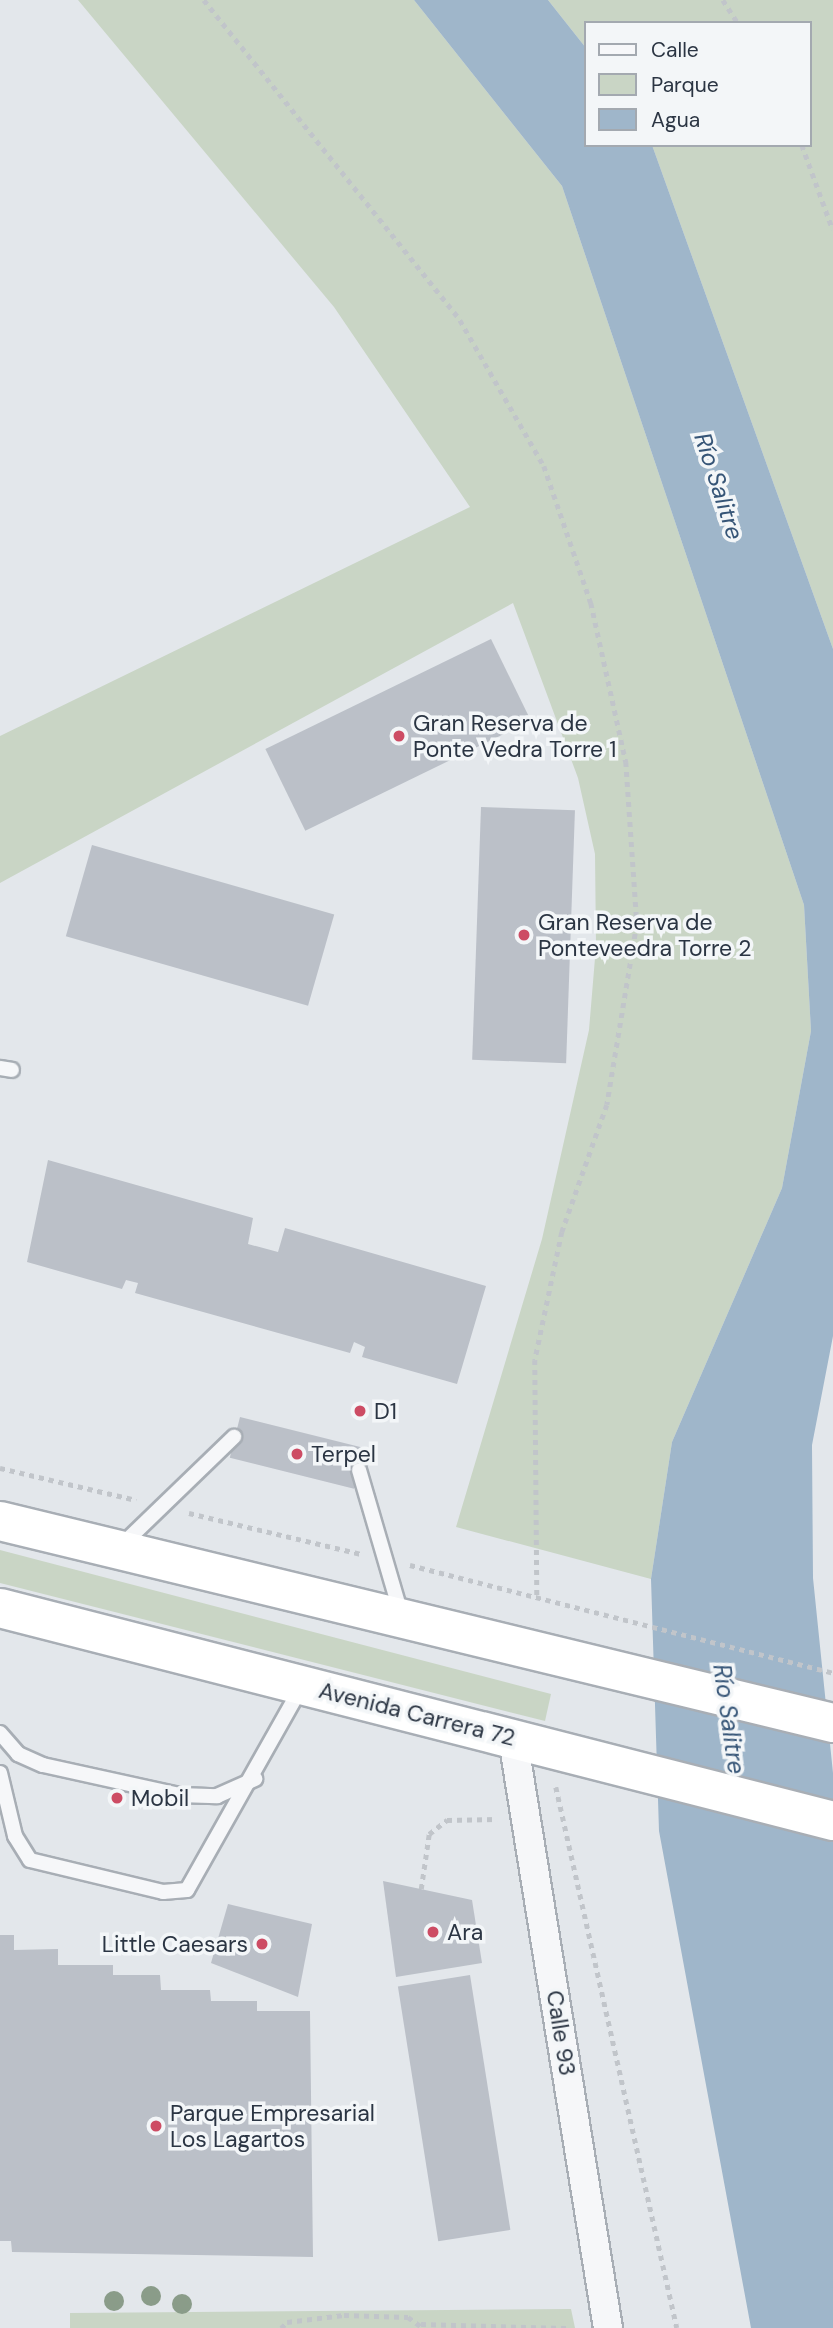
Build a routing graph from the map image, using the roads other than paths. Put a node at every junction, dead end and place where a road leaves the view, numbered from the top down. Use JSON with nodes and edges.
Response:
{"nodes":[{"id":1,"x":234,"y":1437,"type":"dead end"},
{"id":2,"x":359,"y":1470,"type":"dead end"},
{"id":3,"x":4,"y":1518,"type":"edge"},
{"id":4,"x":117,"y":1550,"type":"junction"},
{"id":5,"x":0,"y":1608,"type":"edge"},
{"id":6,"x":402,"y":1619,"type":"junction"},
{"id":7,"x":303,"y":1685,"type":"junction"},
{"id":8,"x":833,"y":1723,"type":"edge"},
{"id":9,"x":0,"y":1733,"type":"edge"},
{"id":10,"x":513,"y":1739,"type":"junction"},
{"id":11,"x":0,"y":1773,"type":"edge"},
{"id":12,"x":256,"y":1779,"type":"junction"},
{"id":13,"x":833,"y":1821,"type":"edge"},
{"id":14,"x":608,"y":2328,"type":"edge"}],
"edges":[{"from":1,"to":4,"type":"lane"},
{"from":2,"to":6,"type":"lane"},
{"from":3,"to":4,"type":"highway"},
{"from":4,"to":6,"type":"highway"},
{"from":5,"to":7,"type":"highway","name":"Avenida Carrera 72"},
{"from":6,"to":8,"type":"highway"},
{"from":7,"to":10,"type":"highway","name":"Avenida Carrera 72"},
{"from":7,"to":12,"type":"lane"},
{"from":9,"to":12,"type":"lane"},
{"from":10,"to":13,"type":"highway","name":"Avenida Carrera 72"},
{"from":10,"to":14,"type":"street","name":"Calle 93"},
{"from":11,"to":12,"type":"lane"}]}
